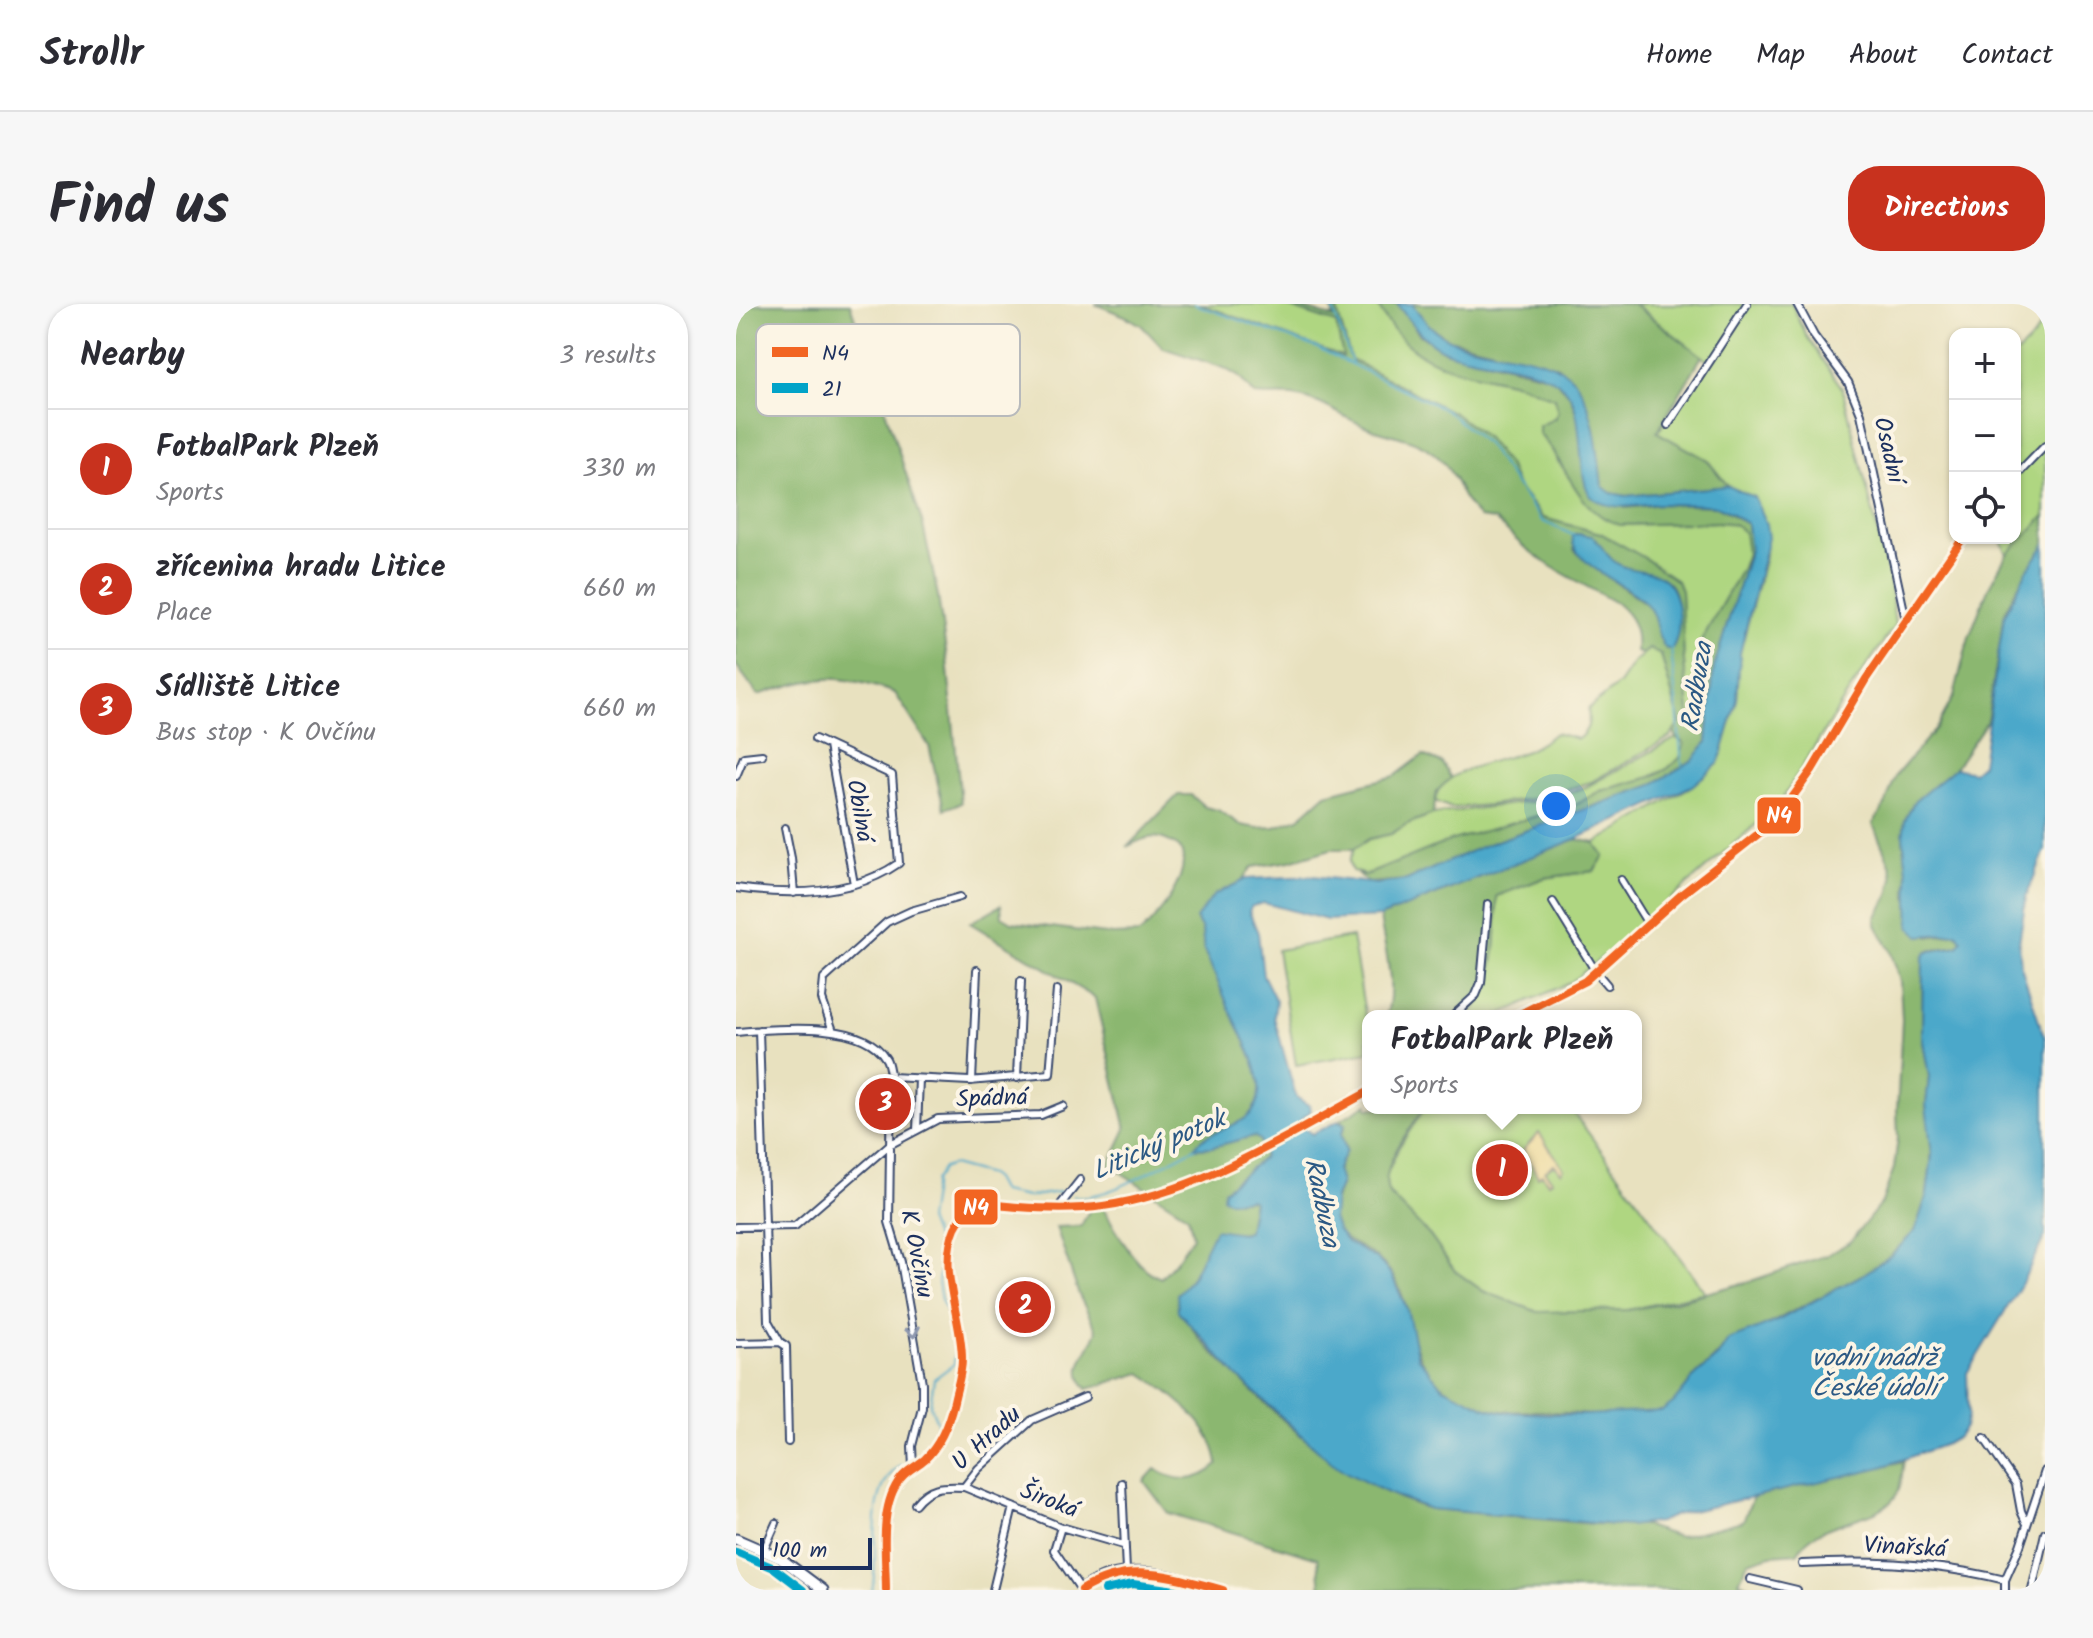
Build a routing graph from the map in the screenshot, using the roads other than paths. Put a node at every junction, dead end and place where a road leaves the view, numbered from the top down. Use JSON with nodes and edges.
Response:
{"nodes":[{"id":1,"x":1747,"y":304,"type":"edge"},
{"id":2,"x":1797,"y":304,"type":"edge"},
{"id":3,"x":1668,"y":425,"type":"dead end"},
{"id":4,"x":2045,"y":446,"type":"edge"},
{"id":5,"x":2020,"y":472,"type":"edge"},
{"id":6,"x":1959,"y":544,"type":"edge"},
{"id":7,"x":1906,"y":620,"type":"junction"},
{"id":8,"x":815,"y":739,"type":"dead end"},
{"id":9,"x":829,"y":746,"type":"junction"},
{"id":10,"x":762,"y":755,"type":"dead end"},
{"id":11,"x":736,"y":776,"type":"edge"},
{"id":12,"x":785,"y":828,"type":"dead end"},
{"id":13,"x":1621,"y":880,"type":"dead end"},
{"id":14,"x":854,"y":884,"type":"junction"},
{"id":15,"x":736,"y":888,"type":"edge"},
{"id":16,"x":794,"y":893,"type":"junction"},
{"id":17,"x":960,"y":897,"type":"dead end"},
{"id":18,"x":1553,"y":902,"type":"dead end"},
{"id":19,"x":1488,"y":904,"type":"dead end"},
{"id":20,"x":1648,"y":924,"type":"junction"},
{"id":21,"x":977,"y":970,"type":"dead end"},
{"id":22,"x":1596,"y":972,"type":"junction"},
{"id":23,"x":1021,"y":981,"type":"dead end"},
{"id":24,"x":1607,"y":985,"type":"dead end"},
{"id":25,"x":1057,"y":990,"type":"dead end"},
{"id":26,"x":1460,"y":1010,"type":"edge"},
{"id":27,"x":1528,"y":1010,"type":"edge"},
{"id":28,"x":759,"y":1030,"type":"junction"},
{"id":29,"x":833,"y":1031,"type":"junction"},
{"id":30,"x":736,"y":1032,"type":"edge"},
{"id":31,"x":891,"y":1077,"type":"junction"},
{"id":32,"x":1017,"y":1078,"type":"junction"},
{"id":33,"x":919,"y":1079,"type":"junction"},
{"id":34,"x":972,"y":1081,"type":"junction"},
{"id":35,"x":1362,"y":1095,"type":"edge"},
{"id":36,"x":1063,"y":1106,"type":"dead end"},
{"id":37,"x":917,"y":1130,"type":"junction"},
{"id":38,"x":889,"y":1145,"type":"junction"},
{"id":39,"x":1080,"y":1180,"type":"dead end"},
{"id":40,"x":1058,"y":1208,"type":"junction"},
{"id":41,"x":765,"y":1226,"type":"junction"},
{"id":42,"x":736,"y":1227,"type":"edge"},
{"id":43,"x":780,"y":1342,"type":"junction"},
{"id":44,"x":736,"y":1343,"type":"edge"},
{"id":45,"x":1085,"y":1397,"type":"dead end"},
{"id":46,"x":1984,"y":1438,"type":"dead end"},
{"id":47,"x":788,"y":1442,"type":"dead end"},
{"id":48,"x":913,"y":1468,"type":"junction"},
{"id":49,"x":2045,"y":1471,"type":"edge"},
{"id":50,"x":1122,"y":1483,"type":"dead end"},
{"id":51,"x":964,"y":1487,"type":"junction"},
{"id":52,"x":915,"y":1504,"type":"dead end"},
{"id":53,"x":1013,"y":1507,"type":"junction"},
{"id":54,"x":776,"y":1523,"type":"dead end"},
{"id":55,"x":2027,"y":1523,"type":"junction"},
{"id":56,"x":1061,"y":1527,"type":"junction"},
{"id":57,"x":2045,"y":1533,"type":"edge"},
{"id":58,"x":736,"y":1539,"type":"edge"},
{"id":59,"x":1123,"y":1545,"type":"junction"},
{"id":60,"x":764,"y":1550,"type":"junction"},
{"id":61,"x":1802,"y":1564,"type":"dead end"},
{"id":62,"x":1126,"y":1571,"type":"junction"},
{"id":63,"x":1750,"y":1579,"type":"dead end"},
{"id":64,"x":2005,"y":1580,"type":"junction"},
{"id":65,"x":1180,"y":1585,"type":"edge"},
{"id":66,"x":823,"y":1590,"type":"edge"},
{"id":67,"x":886,"y":1590,"type":"edge"},
{"id":68,"x":993,"y":1590,"type":"edge"},
{"id":69,"x":1082,"y":1590,"type":"edge"},
{"id":70,"x":1223,"y":1590,"type":"edge"},
{"id":71,"x":1797,"y":1590,"type":"edge"},
{"id":72,"x":2005,"y":1590,"type":"edge"},
{"id":73,"x":2032,"y":1590,"type":"edge"}],
"edges":[{"from":1,"to":3,"type":"street"},
{"from":2,"to":7,"type":"street","name":"Osadní"},
{"from":4,"to":5,"type":"street"},
{"from":6,"to":7,"type":"street"},
{"from":7,"to":20,"type":"street"},
{"from":8,"to":9,"type":"street"},
{"from":9,"to":14,"type":"street","name":"Obilná"},
{"from":9,"to":14,"type":"street"},
{"from":10,"to":11,"type":"street"},
{"from":12,"to":16,"type":"street"},
{"from":13,"to":20,"type":"street"},
{"from":14,"to":16,"type":"street"},
{"from":15,"to":16,"type":"street"},
{"from":17,"to":29,"type":"street"},
{"from":18,"to":22,"type":"street"},
{"from":19,"to":26,"type":"street"},
{"from":20,"to":22,"type":"street"},
{"from":21,"to":34,"type":"street"},
{"from":22,"to":24,"type":"street"},
{"from":22,"to":27,"type":"street"},
{"from":23,"to":32,"type":"street"},
{"from":25,"to":32,"type":"street"},
{"from":28,"to":29,"type":"street"},
{"from":28,"to":30,"type":"street"},
{"from":28,"to":41,"type":"street"},
{"from":29,"to":31,"type":"street"},
{"from":31,"to":33,"type":"street"},
{"from":31,"to":38,"type":"street","name":"K Ovčínu"},
{"from":32,"to":34,"type":"street"},
{"from":33,"to":34,"type":"street"},
{"from":33,"to":37,"type":"street"},
{"from":35,"to":40,"type":"street"},
{"from":36,"to":37,"type":"street","name":"Spádná"},
{"from":37,"to":38,"type":"street","name":"Spádná"},
{"from":38,"to":41,"type":"street","name":"Spádná"},
{"from":38,"to":48,"type":"street","name":"K Ovčínu","one_way":true},
{"from":39,"to":40,"type":"street"},
{"from":40,"to":48,"type":"street"},
{"from":41,"to":42,"type":"street","name":"Spádná"},
{"from":41,"to":43,"type":"street"},
{"from":43,"to":44,"type":"street"},
{"from":43,"to":47,"type":"street"},
{"from":45,"to":51,"type":"street","name":"U Hradu"},
{"from":46,"to":55,"type":"street"},
{"from":48,"to":67,"type":"street"},
{"from":49,"to":55,"type":"street"},
{"from":50,"to":59,"type":"street"},
{"from":51,"to":52,"type":"street","name":"U Hradu"},
{"from":51,"to":53,"type":"street","name":"Široká"},
{"from":53,"to":56,"type":"street","name":"Široká"},
{"from":53,"to":68,"type":"street"},
{"from":54,"to":60,"type":"street"},
{"from":55,"to":64,"type":"street"},
{"from":56,"to":59,"type":"street","name":"Široká"},
{"from":56,"to":69,"type":"street"},
{"from":57,"to":73,"type":"street"},
{"from":58,"to":60,"type":"main road"},
{"from":59,"to":62,"type":"street"},
{"from":60,"to":66,"type":"main road"},
{"from":61,"to":64,"type":"street","name":"Vinařská"},
{"from":62,"to":65,"type":"main road"},
{"from":62,"to":69,"type":"main road"},
{"from":63,"to":71,"type":"street"},
{"from":64,"to":72,"type":"street"},
{"from":65,"to":70,"type":"main road"}]}
